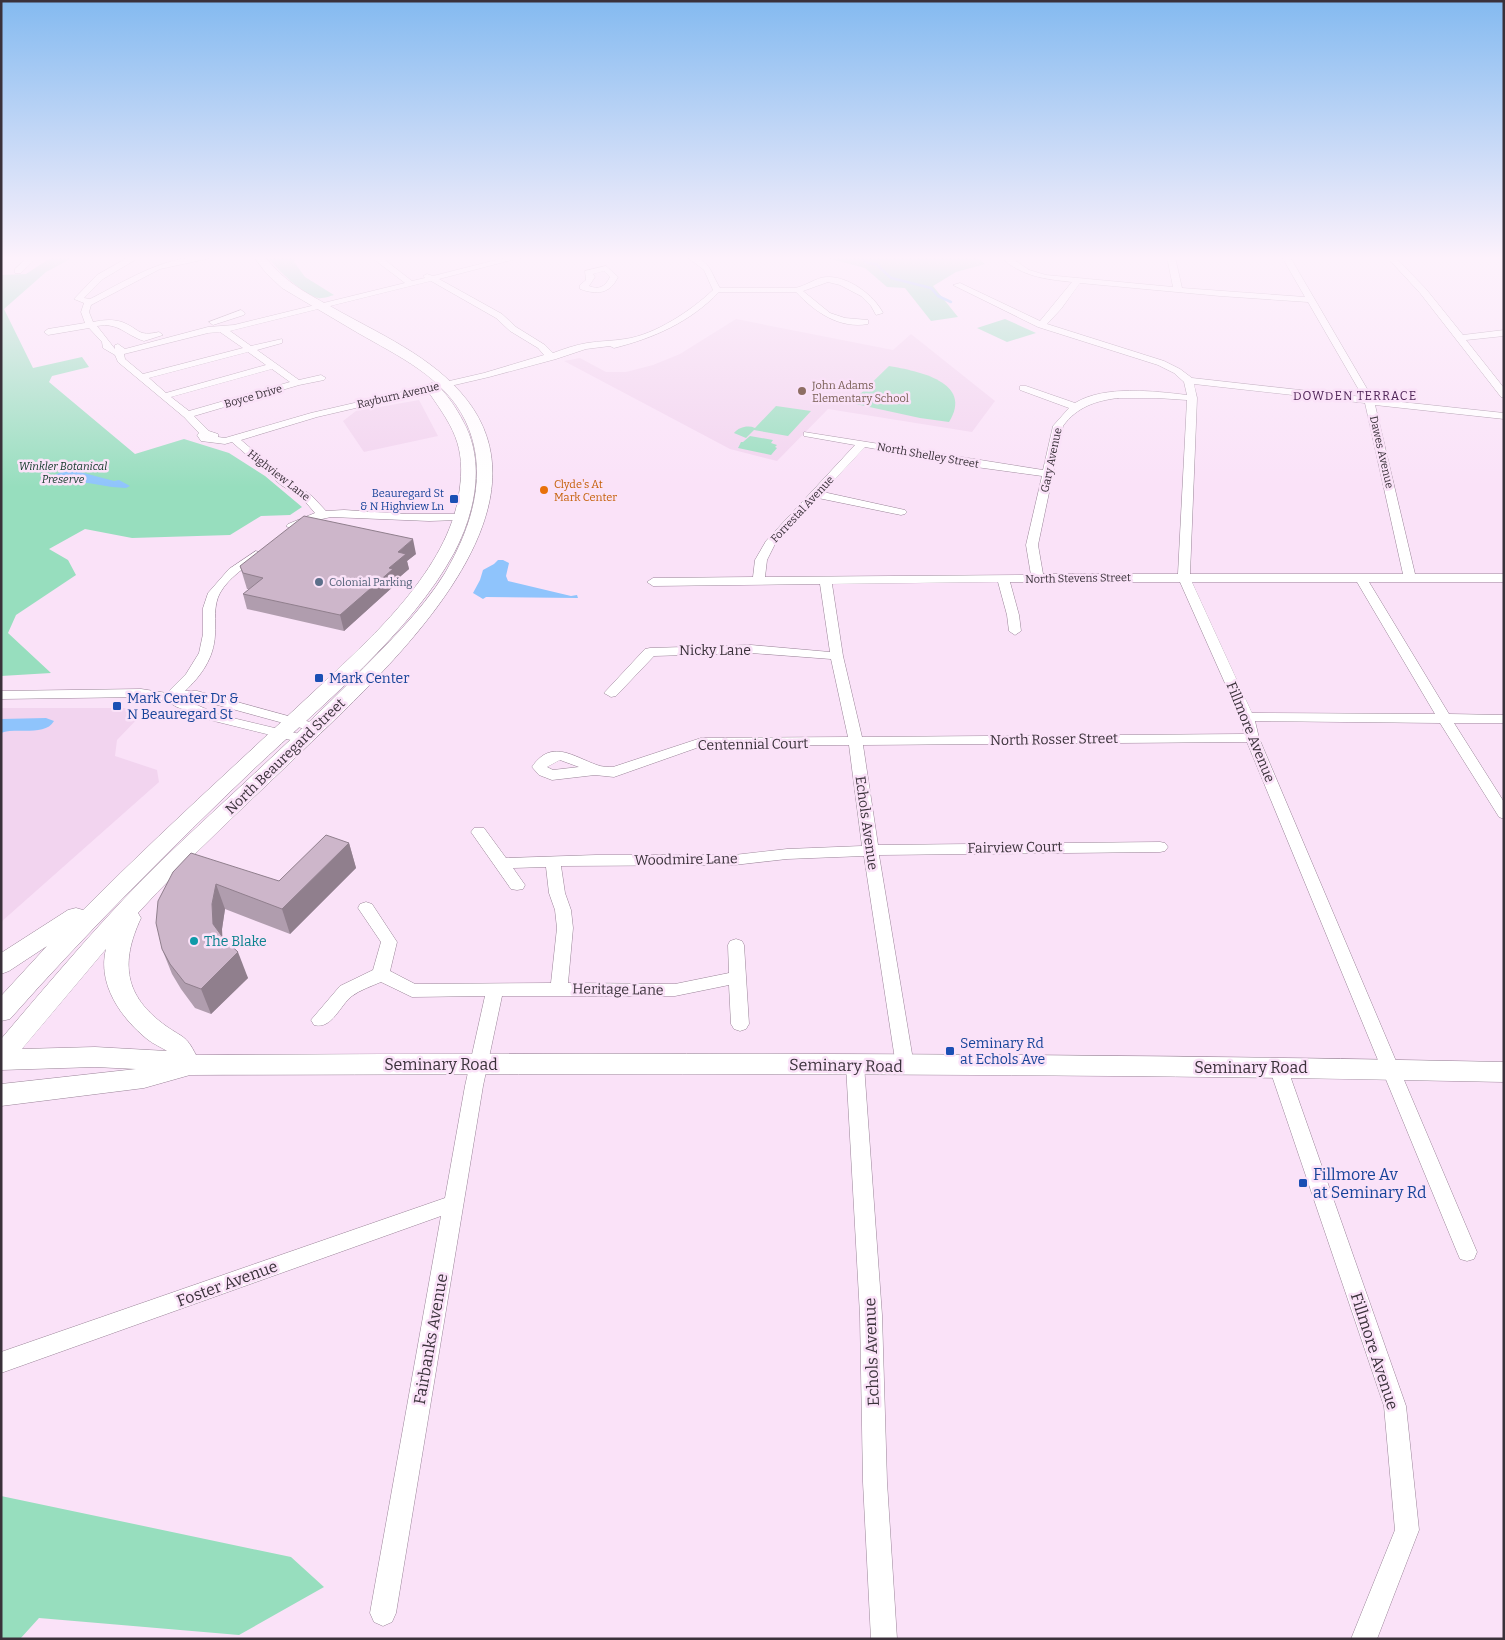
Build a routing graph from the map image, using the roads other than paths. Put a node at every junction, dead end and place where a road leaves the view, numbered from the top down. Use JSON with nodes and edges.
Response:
{"nodes":[{"id":1,"x":98,"y":334,"type":"edge"},
{"id":2,"x":137,"y":334,"type":"edge"},
{"id":3,"x":172,"y":334,"type":"edge"},
{"id":4,"x":190,"y":334,"type":"edge"},
{"id":5,"x":231,"y":334,"type":"edge"},
{"id":6,"x":355,"y":334,"type":"edge"},
{"id":7,"x":520,"y":334,"type":"edge"},
{"id":8,"x":652,"y":334,"type":"edge"},
{"id":9,"x":1065,"y":334,"type":"edge"},
{"id":10,"x":1330,"y":334,"type":"edge"},
{"id":11,"x":1456,"y":334,"type":"edge"},
{"id":12,"x":1499,"y":334,"type":"edge"},
{"id":13,"x":1459,"y":338,"type":"junction"},
{"id":14,"x":279,"y":341,"type":"dead end"},
{"id":15,"x":542,"y":347,"type":"junction"},
{"id":16,"x":250,"y":349,"type":"junction"},
{"id":17,"x":118,"y":353,"type":"junction"},
{"id":18,"x":564,"y":353,"type":"junction"},
{"id":19,"x":553,"y":357,"type":"junction"},
{"id":20,"x":272,"y":366,"type":"junction"},
{"id":21,"x":143,"y":377,"type":"junction"},
{"id":22,"x":321,"y":378,"type":"dead end"},
{"id":23,"x":1189,"y":381,"type":"junction"},
{"id":24,"x":297,"y":383,"type":"junction"},
{"id":25,"x":439,"y":386,"type":"junction"},
{"id":26,"x":1023,"y":388,"type":"dead end"},
{"id":27,"x":1504,"y":395,"type":"edge"},
{"id":28,"x":164,"y":396,"type":"junction"},
{"id":29,"x":1192,"y":398,"type":"junction"},
{"id":30,"x":1369,"y":400,"type":"junction"},
{"id":31,"x":1074,"y":406,"type":"junction"},
{"id":32,"x":187,"y":415,"type":"junction"},
{"id":33,"x":1504,"y":416,"type":"edge"},
{"id":34,"x":808,"y":434,"type":"dead end"},
{"id":35,"x":233,"y":438,"type":"junction"},
{"id":36,"x":862,"y":444,"type":"junction"},
{"id":37,"x":1048,"y":474,"type":"junction"},
{"id":38,"x":816,"y":494,"type":"junction"},
{"id":39,"x":901,"y":512,"type":"dead end"},
{"id":40,"x":323,"y":514,"type":"junction"},
{"id":41,"x":460,"y":517,"type":"junction"},
{"id":42,"x":284,"y":532,"type":"edge"},
{"id":43,"x":265,"y":547,"type":"edge"},
{"id":44,"x":1184,"y":577,"type":"junction"},
{"id":45,"x":1038,"y":578,"type":"junction"},
{"id":46,"x":1362,"y":578,"type":"junction"},
{"id":47,"x":1410,"y":578,"type":"junction"},
{"id":48,"x":1504,"y":578,"type":"edge"},
{"id":49,"x":1003,"y":579,"type":"junction"},
{"id":50,"x":759,"y":581,"type":"junction"},
{"id":51,"x":826,"y":581,"type":"junction"},
{"id":52,"x":653,"y":582,"type":"dead end"},
{"id":53,"x":1015,"y":632,"type":"dead end"},
{"id":54,"x":837,"y":656,"type":"junction"},
{"id":55,"x":611,"y":693,"type":"dead end"},
{"id":56,"x":1,"y":695,"type":"edge"},
{"id":57,"x":170,"y":697,"type":"junction"},
{"id":58,"x":1247,"y":717,"type":"junction"},
{"id":59,"x":1444,"y":718,"type":"junction"},
{"id":60,"x":1504,"y":719,"type":"edge"},
{"id":61,"x":298,"y":731,"type":"junction"},
{"id":62,"x":1252,"y":738,"type":"junction"},
{"id":63,"x":856,"y":742,"type":"junction"},
{"id":64,"x":595,"y":770,"type":"dead end"},
{"id":65,"x":1504,"y":814,"type":"edge"},
{"id":66,"x":479,"y":832,"type":"dead end"},
{"id":67,"x":1160,"y":846,"type":"dead end"},
{"id":68,"x":871,"y":851,"type":"junction"},
{"id":69,"x":553,"y":861,"type":"junction"},
{"id":70,"x":502,"y":863,"type":"junction"},
{"id":71,"x":517,"y":885,"type":"dead end"},
{"id":72,"x":131,"y":890,"type":"junction"},
{"id":73,"x":366,"y":908,"type":"dead end"},
{"id":74,"x":736,"y":944,"type":"dead end"},
{"id":75,"x":1,"y":965,"type":"edge"},
{"id":76,"x":381,"y":974,"type":"junction"},
{"id":77,"x":739,"y":977,"type":"junction"},
{"id":78,"x":559,"y":988,"type":"junction"},
{"id":79,"x":495,"y":990,"type":"junction"},
{"id":80,"x":1,"y":1012,"type":"edge"},
{"id":81,"x":320,"y":1020,"type":"dead end"},
{"id":82,"x":740,"y":1024,"type":"dead end"},
{"id":83,"x":1,"y":1058,"type":"edge"},
{"id":84,"x":160,"y":1060,"type":"junction"},
{"id":85,"x":479,"y":1064,"type":"junction"},
{"id":86,"x":189,"y":1065,"type":"junction"},
{"id":87,"x":855,"y":1065,"type":"junction"},
{"id":88,"x":905,"y":1066,"type":"junction"},
{"id":89,"x":1278,"y":1067,"type":"junction"},
{"id":90,"x":1392,"y":1070,"type":"junction"},
{"id":91,"x":1504,"y":1072,"type":"edge"},
{"id":92,"x":1,"y":1083,"type":"edge"},
{"id":93,"x":1,"y":1095,"type":"edge"},
{"id":94,"x":454,"y":1203,"type":"junction"},
{"id":95,"x":1467,"y":1252,"type":"dead end"},
{"id":96,"x":1,"y":1363,"type":"edge"},
{"id":97,"x":383,"y":1613,"type":"dead end"},
{"id":98,"x":884,"y":1639,"type":"edge"},
{"id":99,"x":1364,"y":1639,"type":"edge"}],
"edges":[{"from":1,"to":17,"type":"street"},
{"from":2,"to":3,"type":"street"},
{"from":4,"to":17,"type":"street"},
{"from":5,"to":16,"type":"street"},
{"from":6,"to":25,"type":"main road","name":"North Beauregard Street"},
{"from":7,"to":15,"type":"street"},
{"from":8,"to":18,"type":"street","name":"Rayburn Avenue"},
{"from":9,"to":23,"type":"street"},
{"from":10,"to":30,"type":"street","name":"Dawes Avenue"},
{"from":11,"to":13,"type":"street"},
{"from":12,"to":13,"type":"street"},
{"from":13,"to":27,"type":"street"},
{"from":14,"to":16,"type":"street"},
{"from":15,"to":18,"type":"street"},
{"from":15,"to":19,"type":"street"},
{"from":16,"to":20,"type":"street"},
{"from":16,"to":21,"type":"street"},
{"from":17,"to":21,"type":"street"},
{"from":18,"to":19,"type":"street","name":"Rayburn Avenue"},
{"from":19,"to":25,"type":"street","name":"Rayburn Avenue"},
{"from":20,"to":24,"type":"street"},
{"from":20,"to":28,"type":"street"},
{"from":21,"to":28,"type":"street"},
{"from":22,"to":24,"type":"street","name":"Boyce Drive"},
{"from":23,"to":29,"type":"street","name":"Fillmore Avenue"},
{"from":23,"to":30,"type":"street"},
{"from":24,"to":32,"type":"street","name":"Boyce Drive"},
{"from":25,"to":35,"type":"street","name":"Rayburn Avenue"},
{"from":25,"to":41,"type":"main road","name":"North Beauregard Street"},
{"from":25,"to":61,"type":"main road","name":"North Beauregard Street"},
{"from":26,"to":31,"type":"street"},
{"from":28,"to":32,"type":"street"},
{"from":29,"to":31,"type":"street"},
{"from":29,"to":44,"type":"street","name":"Fillmore Avenue"},
{"from":30,"to":33,"type":"street"},
{"from":30,"to":47,"type":"street","name":"Dawes Avenue"},
{"from":31,"to":37,"type":"street","name":"Gary Avenue"},
{"from":32,"to":35,"type":"street","name":"Rayburn Avenue"},
{"from":34,"to":36,"type":"street","name":"North Shelley Street"},
{"from":35,"to":40,"type":"street","name":"Highview Lane"},
{"from":36,"to":37,"type":"street","name":"North Shelley Street"},
{"from":36,"to":38,"type":"street","name":"Forrestal Avenue"},
{"from":37,"to":45,"type":"street","name":"Gary Avenue"},
{"from":38,"to":39,"type":"street"},
{"from":38,"to":50,"type":"street","name":"Forrestal Avenue"},
{"from":40,"to":41,"type":"street","name":"Highview Lane"},
{"from":40,"to":42,"type":"street","name":"Highview Lane"},
{"from":41,"to":61,"type":"main road","name":"North Beauregard Street"},
{"from":43,"to":57,"type":"street"},
{"from":44,"to":45,"type":"street","name":"North Stevens Street"},
{"from":44,"to":46,"type":"street","name":"North Stevens Street"},
{"from":44,"to":58,"type":"street","name":"Fillmore Avenue"},
{"from":45,"to":49,"type":"street","name":"North Stevens Street"},
{"from":46,"to":47,"type":"street","name":"North Stevens Street"},
{"from":46,"to":59,"type":"street"},
{"from":47,"to":48,"type":"street","name":"North Stevens Street"},
{"from":49,"to":51,"type":"street","name":"North Stevens Street"},
{"from":49,"to":53,"type":"street"},
{"from":50,"to":51,"type":"street","name":"North Stevens Street"},
{"from":50,"to":52,"type":"street","name":"North Stevens Street"},
{"from":51,"to":54,"type":"street","name":"Echols Avenue"},
{"from":54,"to":55,"type":"street","name":"Nicky Lane"},
{"from":54,"to":63,"type":"street","name":"Echols Avenue"},
{"from":56,"to":57,"type":"street"},
{"from":57,"to":61,"type":"street"},
{"from":58,"to":59,"type":"street"},
{"from":58,"to":62,"type":"street","name":"Fillmore Avenue"},
{"from":59,"to":60,"type":"street"},
{"from":59,"to":65,"type":"street"},
{"from":61,"to":72,"type":"main road","name":"North Beauregard Street"},
{"from":62,"to":63,"type":"street","name":"North Rosser Street"},
{"from":62,"to":90,"type":"street","name":"Fillmore Avenue"},
{"from":63,"to":64,"type":"street","name":"Centennial Court"},
{"from":63,"to":68,"type":"street","name":"Echols Avenue"},
{"from":66,"to":70,"type":"street"},
{"from":67,"to":68,"type":"street","name":"Fairview Court"},
{"from":68,"to":69,"type":"street","name":"Woodmire Lane"},
{"from":68,"to":88,"type":"street","name":"Echols Avenue"},
{"from":69,"to":70,"type":"street","name":"Woodmire Lane"},
{"from":69,"to":78,"type":"street"},
{"from":70,"to":71,"type":"street"},
{"from":72,"to":75,"type":"main road"},
{"from":72,"to":80,"type":"main road","name":"North Beauregard Street"},
{"from":72,"to":83,"type":"main road","name":"North Beauregard Street"},
{"from":72,"to":86,"type":"main road"},
{"from":73,"to":76,"type":"street"},
{"from":74,"to":77,"type":"street"},
{"from":76,"to":79,"type":"street","name":"Heritage Lane"},
{"from":76,"to":81,"type":"street"},
{"from":77,"to":78,"type":"street","name":"Heritage Lane"},
{"from":77,"to":82,"type":"street"},
{"from":78,"to":79,"type":"street","name":"Heritage Lane"},
{"from":79,"to":85,"type":"street"},
{"from":83,"to":84,"type":"main road","name":"Seminary Road"},
{"from":84,"to":86,"type":"main road","name":"Seminary Road"},
{"from":84,"to":92,"type":"main road"},
{"from":85,"to":86,"type":"main road","name":"Seminary Road"},
{"from":85,"to":87,"type":"main road","name":"Seminary Road"},
{"from":85,"to":94,"type":"street","name":"Fairbanks Avenue"},
{"from":86,"to":93,"type":"main road","name":"Seminary Road"},
{"from":87,"to":88,"type":"main road","name":"Seminary Road"},
{"from":87,"to":98,"type":"street","name":"Echols Avenue"},
{"from":88,"to":89,"type":"main road","name":"Seminary Road"},
{"from":89,"to":90,"type":"main road","name":"Seminary Road"},
{"from":89,"to":99,"type":"street","name":"Fillmore Avenue"},
{"from":90,"to":91,"type":"main road","name":"Seminary Road"},
{"from":90,"to":95,"type":"street","name":"Fillmore Avenue"},
{"from":94,"to":96,"type":"street","name":"Foster Avenue"},
{"from":94,"to":97,"type":"street","name":"Fairbanks Avenue"}]}
